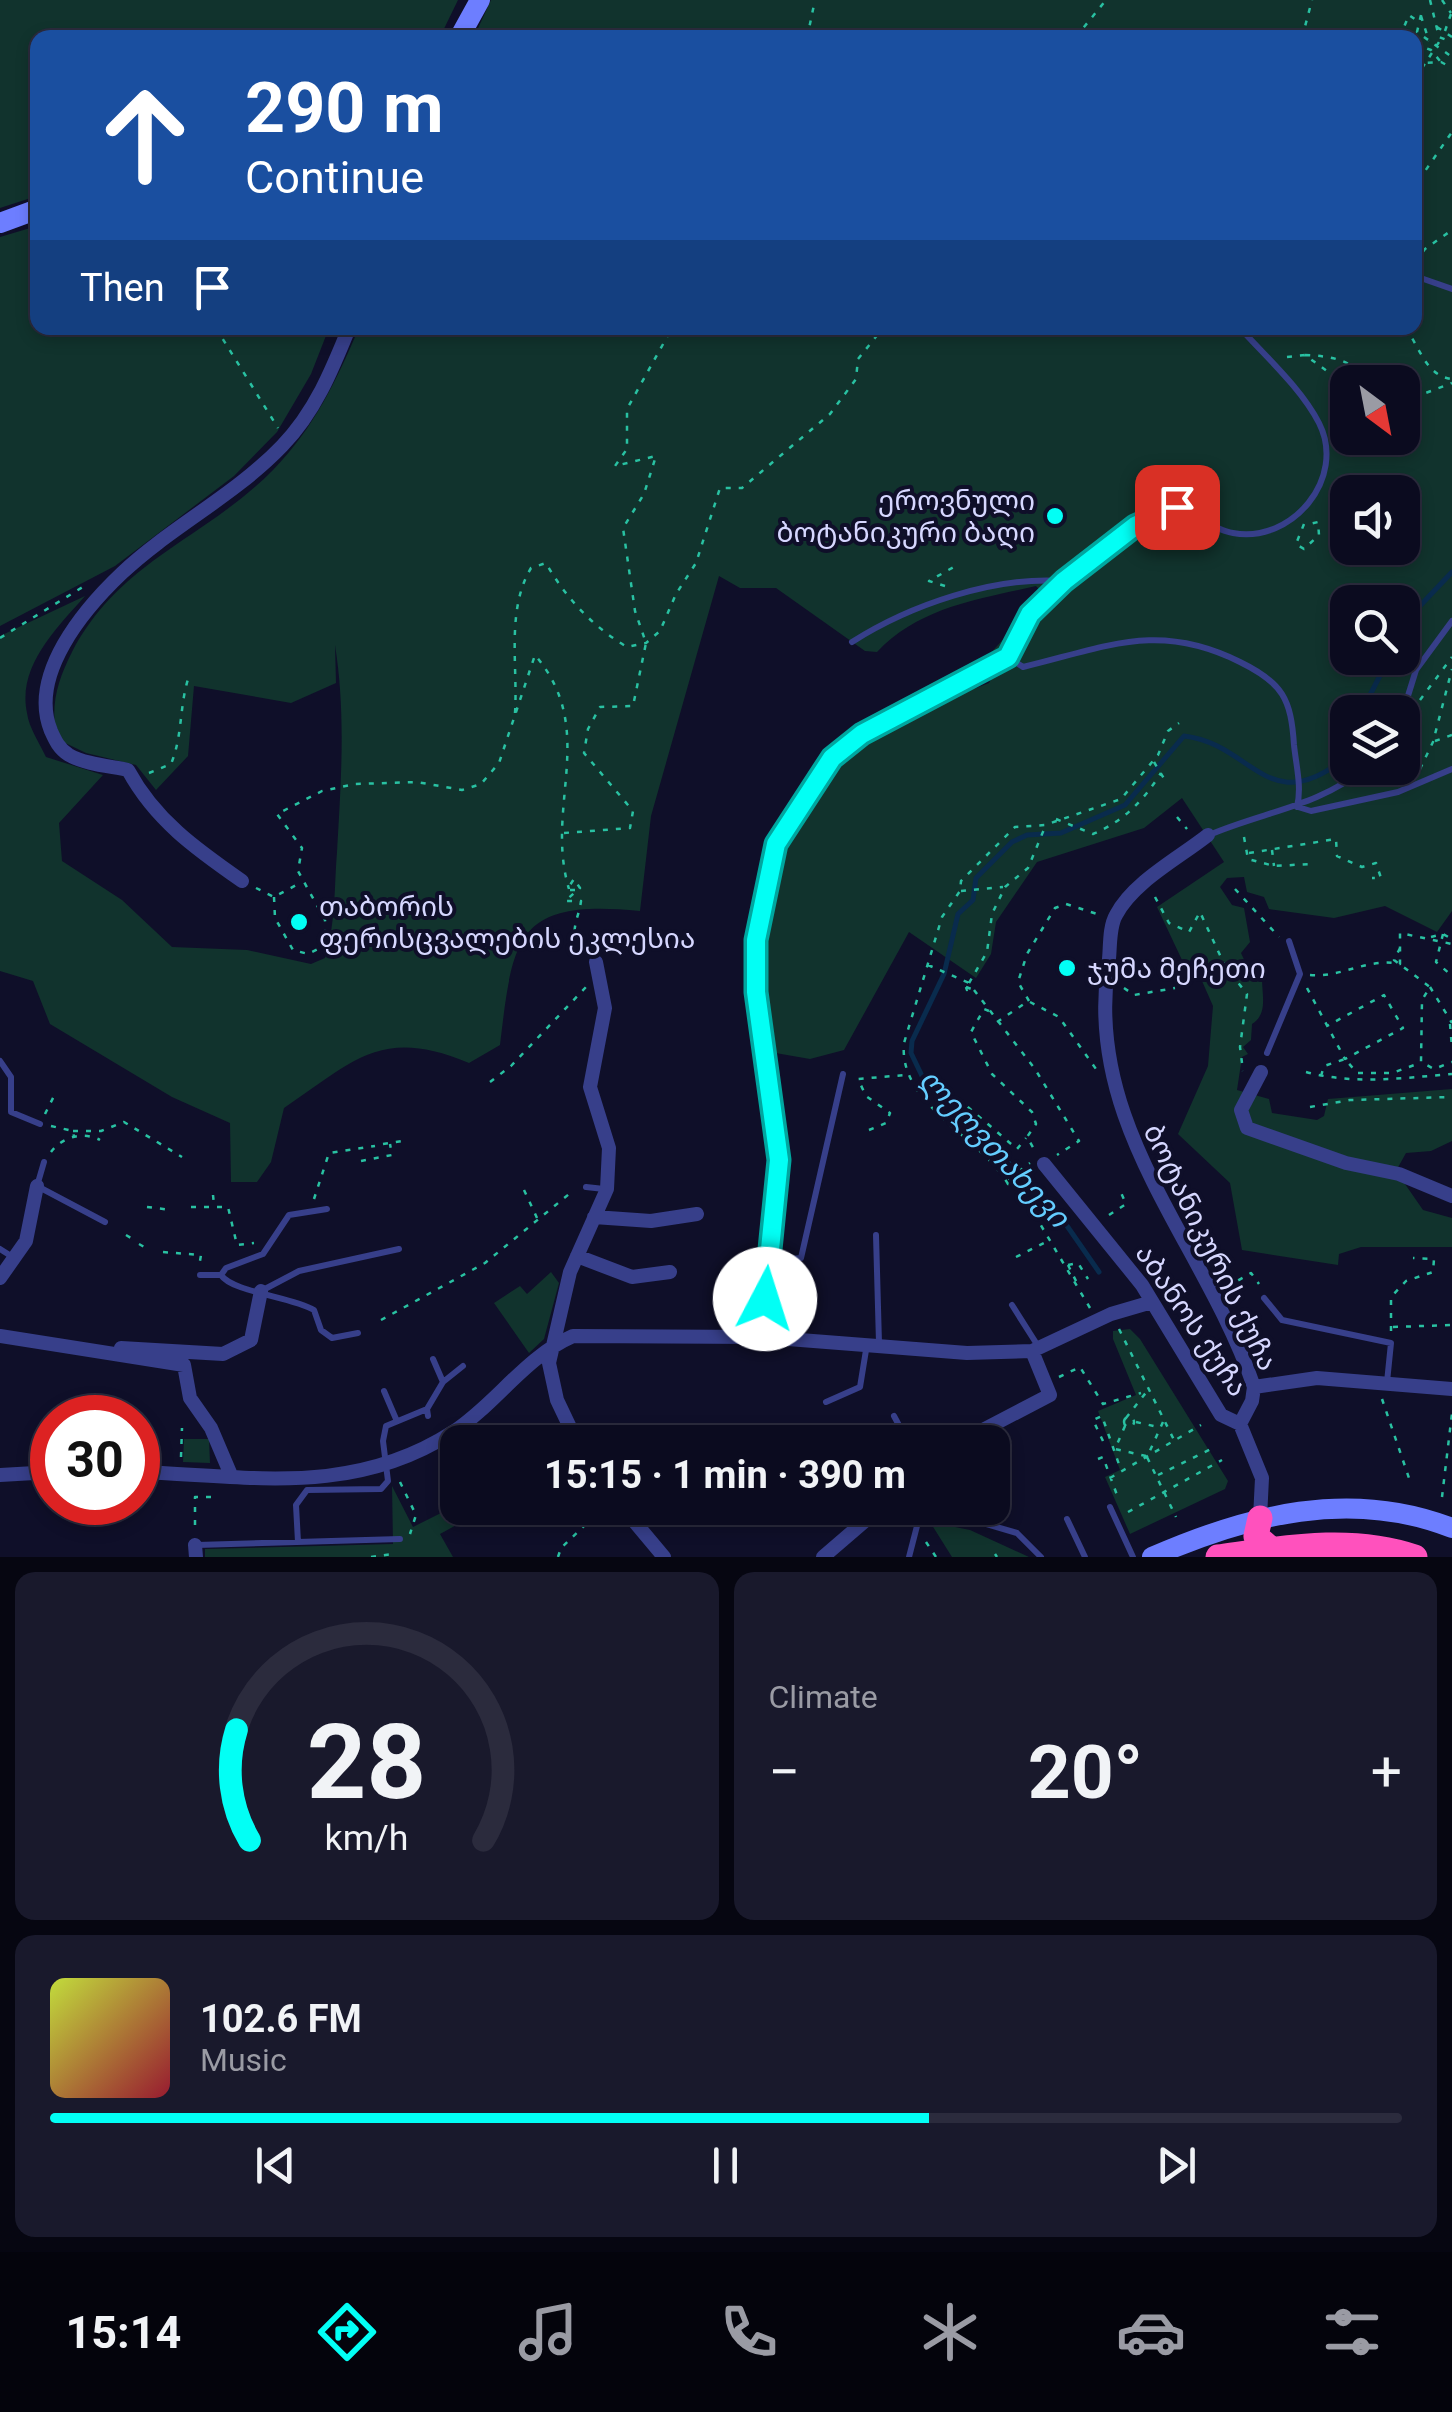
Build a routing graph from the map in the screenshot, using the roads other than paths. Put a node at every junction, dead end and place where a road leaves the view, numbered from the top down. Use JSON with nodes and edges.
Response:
{"nodes":[{"id":1,"x":480,"y":0,"type":"edge"},
{"id":2,"x":464,"y":30,"type":"edge"},
{"id":3,"x":30,"y":212,"type":"edge"},
{"id":4,"x":0,"y":223,"type":"edge"},
{"id":5,"x":1422,"y":278,"type":"edge"},
{"id":6,"x":1452,"y":289,"type":"edge"},
{"id":7,"x":347,"y":335,"type":"edge"},
{"id":8,"x":1246,"y":335,"type":"edge"},
{"id":9,"x":1064,"y":581,"type":"junction"},
{"id":10,"x":1452,"y":621,"type":"edge"},
{"id":11,"x":852,"y":642,"type":"dead end"},
{"id":12,"x":1008,"y":657,"type":"junction"},
{"id":13,"x":1408,"y":695,"type":"edge"},
{"id":14,"x":1452,"y":769,"type":"edge"},
{"id":15,"x":1342,"y":785,"type":"edge"},
{"id":16,"x":1296,"y":807,"type":"junction"},
{"id":17,"x":1208,"y":835,"type":"joint"},
{"id":18,"x":242,"y":882,"type":"road end"},
{"id":19,"x":1289,"y":941,"type":"road end"},
{"id":20,"x":596,"y":962,"type":"road end"},
{"id":21,"x":1267,"y":1053,"type":"dead end"},
{"id":22,"x":0,"y":1061,"type":"edge"},
{"id":23,"x":1260,"y":1072,"type":"dead end"},
{"id":24,"x":844,"y":1074,"type":"dead end"},
{"id":25,"x":40,"y":1124,"type":"road end"},
{"id":26,"x":44,"y":1162,"type":"dead end"},
{"id":27,"x":1039,"y":1162,"type":"road end"},
{"id":28,"x":38,"y":1186,"type":"junction"},
{"id":29,"x":586,"y":1186,"type":"road end"},
{"id":30,"x":607,"y":1190,"type":"junction"},
{"id":31,"x":1452,"y":1196,"type":"edge"},
{"id":32,"x":328,"y":1209,"type":"dead end"},
{"id":33,"x":697,"y":1214,"type":"dead end"},
{"id":34,"x":594,"y":1217,"type":"junction"},
{"id":35,"x":105,"y":1222,"type":"dead end"},
{"id":36,"x":876,"y":1235,"type":"dead end"},
{"id":37,"x":399,"y":1248,"type":"dead end"},
{"id":38,"x":6,"y":1253,"type":"edge"},
{"id":39,"x":576,"y":1256,"type":"junction"},
{"id":40,"x":768,"y":1261,"type":"junction"},
{"id":41,"x":670,"y":1272,"type":"dead end"},
{"id":42,"x":200,"y":1275,"type":"dead end"},
{"id":43,"x":221,"y":1276,"type":"junction"},
{"id":44,"x":0,"y":1278,"type":"edge"},
{"id":45,"x":261,"y":1291,"type":"junction"},
{"id":46,"x":1262,"y":1295,"type":"road end"},
{"id":47,"x":1152,"y":1302,"type":"junction"},
{"id":48,"x":1012,"y":1305,"type":"dead end"},
{"id":49,"x":358,"y":1333,"type":"dead end"},
{"id":50,"x":0,"y":1336,"type":"edge"},
{"id":51,"x":761,"y":1337,"type":"junction"},
{"id":52,"x":873,"y":1343,"type":"junction"},
{"id":53,"x":551,"y":1346,"type":"junction"},
{"id":54,"x":101,"y":1350,"type":"junction"},
{"id":55,"x":1036,"y":1350,"type":"junction"},
{"id":56,"x":433,"y":1359,"type":"dead end"},
{"id":57,"x":462,"y":1366,"type":"dead end"},
{"id":58,"x":443,"y":1382,"type":"junction"},
{"id":59,"x":1381,"y":1384,"type":"junction"},
{"id":60,"x":1254,"y":1387,"type":"junction"},
{"id":61,"x":1452,"y":1390,"type":"edge"},
{"id":62,"x":384,"y":1391,"type":"dead end"},
{"id":63,"x":826,"y":1402,"type":"dead end"},
{"id":64,"x":894,"y":1416,"type":"dead end"},
{"id":65,"x":396,"y":1419,"type":"junction"},
{"id":66,"x":1240,"y":1424,"type":"junction"},
{"id":67,"x":469,"y":1425,"type":"edge"},
{"id":68,"x":570,"y":1425,"type":"edge"},
{"id":69,"x":899,"y":1425,"type":"edge"},
{"id":70,"x":993,"y":1425,"type":"edge"},
{"id":71,"x":440,"y":1446,"type":"edge"},
{"id":72,"x":392,"y":1471,"type":"junction"},
{"id":73,"x":30,"y":1473,"type":"edge"},
{"id":74,"x":160,"y":1473,"type":"edge"},
{"id":75,"x":0,"y":1475,"type":"edge"},
{"id":76,"x":230,"y":1475,"type":"junction"},
{"id":77,"x":1110,"y":1507,"type":"dead end"},
{"id":78,"x":1260,"y":1518,"type":"junction"},
{"id":79,"x":1067,"y":1519,"type":"dead end"},
{"id":80,"x":637,"y":1525,"type":"edge"},
{"id":81,"x":860,"y":1525,"type":"edge"},
{"id":82,"x":988,"y":1525,"type":"edge"},
{"id":83,"x":916,"y":1526,"type":"dead end"},
{"id":84,"x":1452,"y":1528,"type":"edge"},
{"id":85,"x":400,"y":1539,"type":"road end"},
{"id":86,"x":298,"y":1542,"type":"junction"},
{"id":87,"x":1271,"y":1550,"type":"junction"},
{"id":88,"x":195,"y":1551,"type":"edge"},
{"id":89,"x":664,"y":1557,"type":"edge"},
{"id":90,"x":823,"y":1557,"type":"edge"},
{"id":91,"x":909,"y":1557,"type":"edge"},
{"id":92,"x":1041,"y":1557,"type":"edge"},
{"id":93,"x":1085,"y":1557,"type":"edge"},
{"id":94,"x":1134,"y":1557,"type":"edge"},
{"id":95,"x":1152,"y":1557,"type":"edge"},
{"id":96,"x":1202,"y":1557,"type":"edge"},
{"id":97,"x":1218,"y":1557,"type":"edge"},
{"id":98,"x":1414,"y":1557,"type":"edge"}],
"edges":[{"from":1,"to":2,"type":"main road"},
{"from":3,"to":4,"type":"main road"},
{"from":5,"to":6,"type":"lane"},
{"from":7,"to":18,"type":"street"},
{"from":8,"to":9,"type":"lane"},
{"from":9,"to":11,"type":"lane"},
{"from":9,"to":12,"type":"lane"},
{"from":10,"to":13,"type":"lane"},
{"from":12,"to":16,"type":"lane"},
{"from":12,"to":40,"type":"street"},
{"from":14,"to":16,"type":"lane"},
{"from":15,"to":16,"type":"lane"},
{"from":16,"to":17,"type":"lane"},
{"from":17,"to":60,"type":"street","name":"ბოტანიკურის ქუჩა"},
{"from":19,"to":21,"type":"lane"},
{"from":20,"to":30,"type":"street"},
{"from":22,"to":25,"type":"lane"},
{"from":23,"to":31,"type":"street"},
{"from":24,"to":40,"type":"lane"},
{"from":26,"to":28,"type":"lane"},
{"from":27,"to":47,"type":"street","name":"აბანოს ქუჩა"},
{"from":28,"to":35,"type":"lane"},
{"from":28,"to":38,"type":"street"},
{"from":29,"to":30,"type":"lane"},
{"from":30,"to":34,"type":"street"},
{"from":32,"to":43,"type":"lane"},
{"from":33,"to":34,"type":"street"},
{"from":34,"to":39,"type":"street"},
{"from":36,"to":52,"type":"lane"},
{"from":37,"to":45,"type":"lane"},
{"from":38,"to":44,"type":"street"},
{"from":39,"to":41,"type":"street"},
{"from":39,"to":53,"type":"street"},
{"from":40,"to":51,"type":"street"},
{"from":42,"to":43,"type":"lane"},
{"from":43,"to":45,"type":"lane"},
{"from":45,"to":49,"type":"lane"},
{"from":45,"to":54,"type":"street"},
{"from":46,"to":59,"type":"lane"},
{"from":47,"to":55,"type":"street"},
{"from":47,"to":66,"type":"street","name":"აბანოს ქუჩა"},
{"from":48,"to":55,"type":"lane"},
{"from":50,"to":54,"type":"street"},
{"from":51,"to":52,"type":"street"},
{"from":51,"to":53,"type":"street"},
{"from":52,"to":55,"type":"street"},
{"from":52,"to":63,"type":"lane"},
{"from":53,"to":67,"type":"street"},
{"from":53,"to":68,"type":"street"},
{"from":54,"to":76,"type":"street"},
{"from":55,"to":70,"type":"street"},
{"from":56,"to":58,"type":"lane"},
{"from":57,"to":58,"type":"lane"},
{"from":58,"to":65,"type":"lane"},
{"from":59,"to":60,"type":"street"},
{"from":59,"to":61,"type":"street"},
{"from":60,"to":66,"type":"street","name":"ბოტანიკურის ქუჩა"},
{"from":62,"to":65,"type":"lane"},
{"from":64,"to":69,"type":"lane"},
{"from":65,"to":72,"type":"lane"},
{"from":66,"to":78,"type":"street","name":"აბანოს ქუჩა"},
{"from":71,"to":72,"type":"street"},
{"from":72,"to":76,"type":"street"},
{"from":72,"to":86,"type":"lane"},
{"from":73,"to":75,"type":"street"},
{"from":74,"to":76,"type":"street"},
{"from":77,"to":94,"type":"lane"},
{"from":78,"to":84,"type":"main road"},
{"from":78,"to":87,"type":"highway"},
{"from":78,"to":95,"type":"main road"},
{"from":78,"to":96,"type":"main road"},
{"from":79,"to":93,"type":"lane"},
{"from":80,"to":89,"type":"street"},
{"from":81,"to":90,"type":"street"},
{"from":82,"to":92,"type":"lane"},
{"from":83,"to":91,"type":"lane"},
{"from":85,"to":86,"type":"lane"},
{"from":86,"to":88,"type":"lane"},
{"from":87,"to":97,"type":"highway"},
{"from":87,"to":98,"type":"highway"}]}
